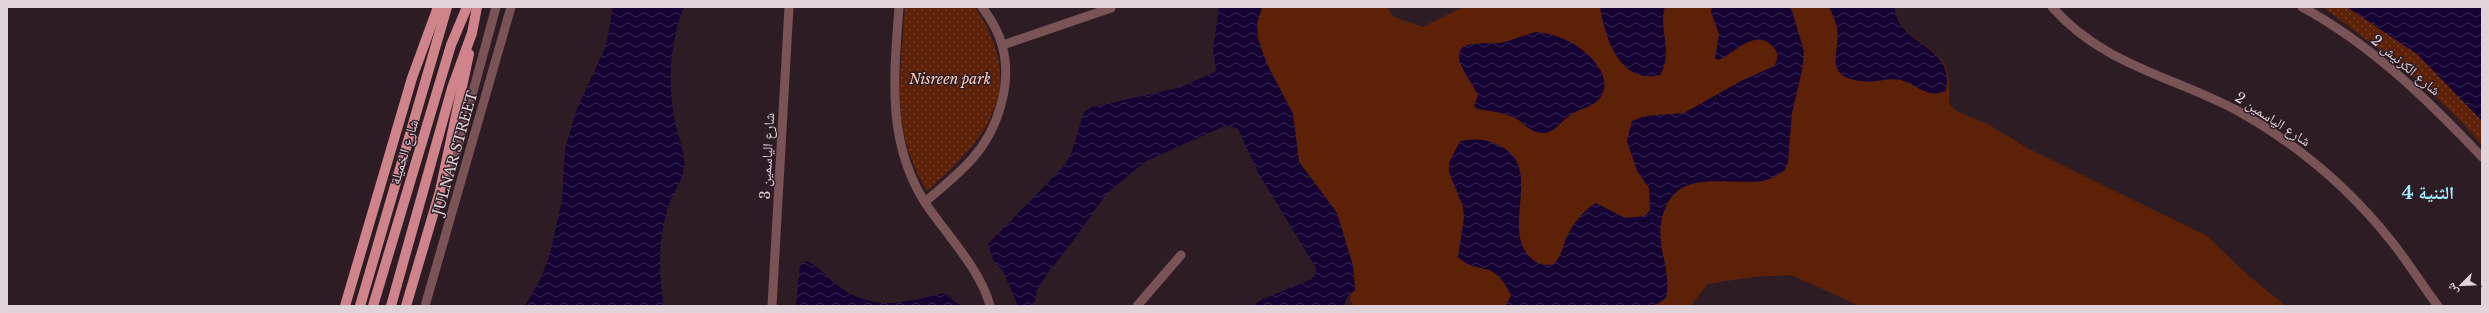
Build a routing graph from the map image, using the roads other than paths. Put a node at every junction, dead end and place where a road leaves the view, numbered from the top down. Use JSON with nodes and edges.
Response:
{"nodes":[{"id":1,"x":438,"y":7,"type":"edge"},
{"id":2,"x":447,"y":7,"type":"edge"},
{"id":3,"x":467,"y":7,"type":"edge"},
{"id":4,"x":477,"y":7,"type":"edge"},
{"id":5,"x":496,"y":7,"type":"edge"},
{"id":6,"x":511,"y":7,"type":"edge"},
{"id":7,"x":789,"y":7,"type":"edge"},
{"id":8,"x":898,"y":7,"type":"edge"},
{"id":9,"x":982,"y":7,"type":"edge"},
{"id":10,"x":2052,"y":7,"type":"edge"},
{"id":11,"x":2302,"y":7,"type":"edge"},
{"id":12,"x":1111,"y":8,"type":"edge"},
{"id":13,"x":472,"y":32,"type":"junction"},
{"id":14,"x":1003,"y":45,"type":"junction"},
{"id":15,"x":2482,"y":157,"type":"edge"},
{"id":16,"x":440,"y":191,"type":"junction"},
{"id":17,"x":925,"y":202,"type":"junction"},
{"id":18,"x":1182,"y":255,"type":"dead end"},
{"id":19,"x":345,"y":306,"type":"edge"},
{"id":20,"x":360,"y":306,"type":"edge"},
{"id":21,"x":373,"y":306,"type":"edge"},
{"id":22,"x":391,"y":306,"type":"edge"},
{"id":23,"x":406,"y":306,"type":"edge"},
{"id":24,"x":426,"y":306,"type":"edge"},
{"id":25,"x":772,"y":306,"type":"edge"},
{"id":26,"x":990,"y":306,"type":"edge"},
{"id":27,"x":1137,"y":306,"type":"edge"},
{"id":28,"x":2438,"y":306,"type":"edge"}],
"edges":[{"from":1,"to":19,"type":"main road","name":"شارع الخميلة"},
{"from":2,"to":20,"type":"main road","name":"شارع الخميلة"},
{"from":3,"to":21,"type":"main road","name":"شارع الخميلة"},
{"from":4,"to":13,"type":"main road","name":"شارع الخميلة"},
{"from":5,"to":16,"type":"street"},
{"from":6,"to":24,"type":"street","name":"JULNAR STREET"},
{"from":7,"to":25,"type":"street","name":"شارع الياسمين 3"},
{"from":8,"to":17,"type":"street"},
{"from":9,"to":14,"type":"street"},
{"from":10,"to":28,"type":"street","name":"شارع الياسمين 2"},
{"from":11,"to":15,"type":"street","name":"شارع الكرنيش 2"},
{"from":12,"to":14,"type":"street"},
{"from":13,"to":16,"type":"main road"},
{"from":13,"to":22,"type":"main road","name":"شارع الخميلة"},
{"from":14,"to":17,"type":"street"},
{"from":16,"to":23,"type":"main road"},
{"from":17,"to":26,"type":"street"},
{"from":18,"to":27,"type":"street"}]}
